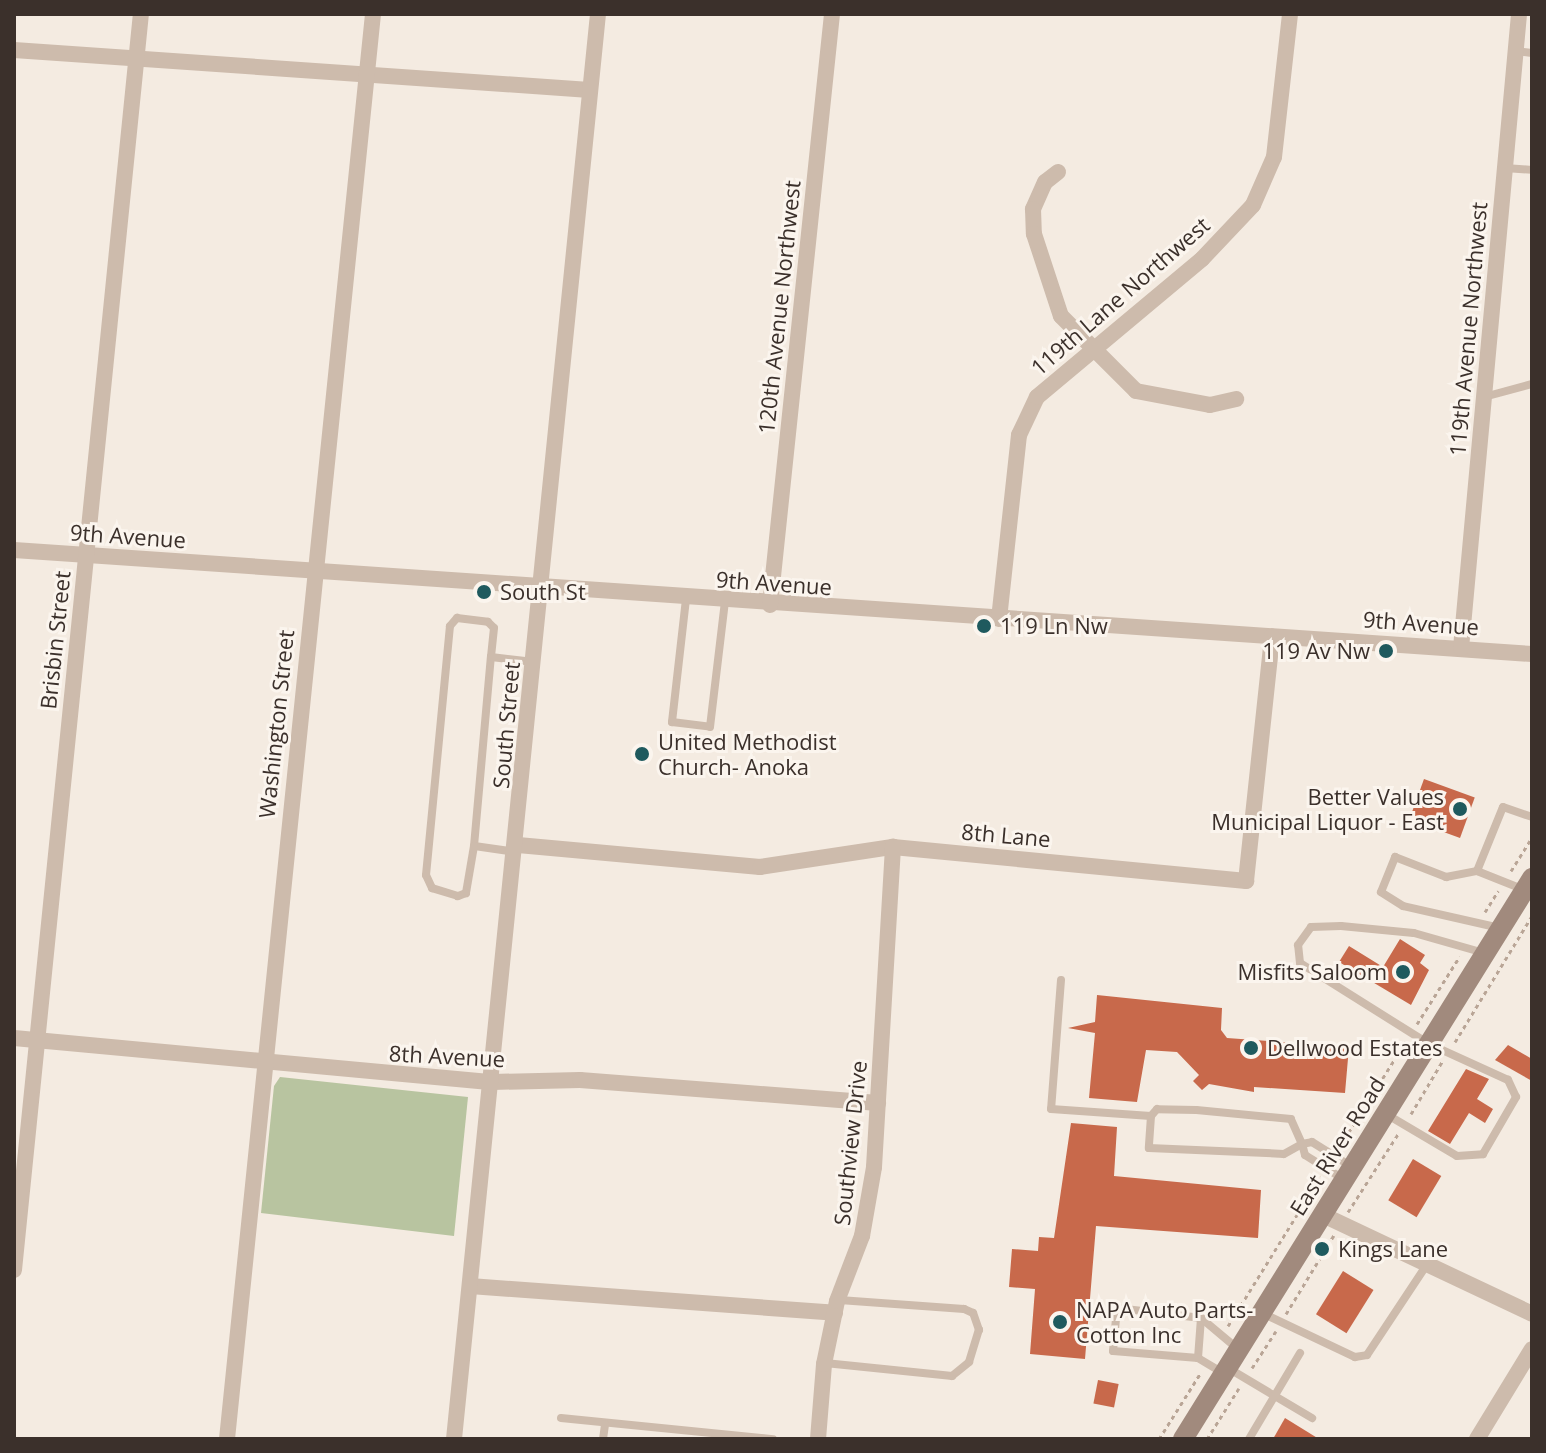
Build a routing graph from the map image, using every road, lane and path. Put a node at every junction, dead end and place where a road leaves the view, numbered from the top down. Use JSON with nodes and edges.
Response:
{"nodes":[{"id":1,"x":141,"y":14,"type":"edge"},
{"id":2,"x":373,"y":14,"type":"edge"},
{"id":3,"x":598,"y":14,"type":"edge"},
{"id":4,"x":832,"y":14,"type":"edge"},
{"id":5,"x":1290,"y":14,"type":"edge"},
{"id":6,"x":1519,"y":14,"type":"edge"},
{"id":7,"x":14,"y":50,"type":"edge"},
{"id":8,"x":1524,"y":52,"type":"edge"},
{"id":9,"x":136,"y":57,"type":"junction"},
{"id":10,"x":368,"y":71,"type":"junction"},
{"id":11,"x":590,"y":90,"type":"junction"},
{"id":12,"x":1505,"y":168,"type":"junction"},
{"id":13,"x":1532,"y":170,"type":"edge"},
{"id":14,"x":1058,"y":172,"type":"dead end"},
{"id":15,"x":1093,"y":351,"type":"junction"},
{"id":16,"x":1532,"y":384,"type":"edge"},
{"id":17,"x":1484,"y":397,"type":"junction"},
{"id":18,"x":1236,"y":399,"type":"dead end"},
{"id":19,"x":14,"y":550,"type":"edge"},
{"id":20,"x":86,"y":555,"type":"junction"},
{"id":21,"x":314,"y":569,"type":"junction"},
{"id":22,"x":541,"y":588,"type":"junction"},
{"id":23,"x":686,"y":599,"type":"junction"},
{"id":24,"x":725,"y":601,"type":"junction"},
{"id":25,"x":770,"y":605,"type":"junction"},
{"id":26,"x":999,"y":619,"type":"junction"},
{"id":27,"x":1272,"y":636,"type":"junction"},
{"id":28,"x":1461,"y":648,"type":"junction"},
{"id":29,"x":1532,"y":654,"type":"edge"},
{"id":30,"x":491,"y":657,"type":"junction"},
{"id":31,"x":534,"y":662,"type":"junction"},
{"id":32,"x":1532,"y":817,"type":"edge"},
{"id":33,"x":1532,"y":837,"type":"edge"},
{"id":34,"x":474,"y":846,"type":"junction"},
{"id":35,"x":893,"y":847,"type":"junction"},
{"id":36,"x":517,"y":848,"type":"junction"},
{"id":37,"x":1477,"y":871,"type":"junction"},
{"id":38,"x":1504,"y":882,"type":"junction"},
{"id":39,"x":1530,"y":882,"type":"edge"},
{"id":40,"x":1532,"y":916,"type":"edge"},
{"id":41,"x":1478,"y":923,"type":"junction"},
{"id":42,"x":1500,"y":928,"type":"junction"},
{"id":43,"x":1476,"y":949,"type":"junction"},
{"id":44,"x":1061,"y":980,"type":"dead end"},
{"id":45,"x":1411,"y":1033,"type":"junction"},
{"id":46,"x":14,"y":1038,"type":"edge"},
{"id":47,"x":37,"y":1040,"type":"junction"},
{"id":48,"x":1429,"y":1044,"type":"junction"},
{"id":49,"x":1449,"y":1052,"type":"junction"},
{"id":50,"x":267,"y":1062,"type":"junction"},
{"id":51,"x":492,"y":1082,"type":"junction"},
{"id":52,"x":878,"y":1103,"type":"junction"},
{"id":53,"x":1385,"y":1114,"type":"junction"},
{"id":54,"x":1151,"y":1116,"type":"junction"},
{"id":55,"x":1404,"y":1124,"type":"junction"},
{"id":56,"x":1302,"y":1144,"type":"junction"},
{"id":57,"x":1334,"y":1156,"type":"junction"},
{"id":58,"x":1326,"y":1168,"type":"junction"},
{"id":59,"x":1349,"y":1173,"type":"junction"},
{"id":60,"x":1331,"y":1220,"type":"junction"},
{"id":61,"x":1429,"y":1262,"type":"junction"},
{"id":62,"x":14,"y":1270,"type":"edge"},
{"id":63,"x":470,"y":1286,"type":"junction"},
{"id":64,"x":836,"y":1306,"type":"junction"},
{"id":65,"x":1261,"y":1313,"type":"junction"},
{"id":66,"x":1532,"y":1314,"type":"edge"},
{"id":67,"x":1201,"y":1318,"type":"junction"},
{"id":68,"x":1281,"y":1322,"type":"junction"},
{"id":69,"x":1221,"y":1338,"type":"junction"},
{"id":70,"x":1239,"y":1349,"type":"junction"},
{"id":71,"x":1532,"y":1349,"type":"edge"},
{"id":72,"x":1300,"y":1353,"type":"dead end"},
{"id":73,"x":824,"y":1363,"type":"junction"},
{"id":74,"x":1220,"y":1368,"type":"junction"},
{"id":75,"x":1275,"y":1396,"type":"junction"},
{"id":76,"x":561,"y":1418,"type":"dead end"},
{"id":77,"x":1312,"y":1418,"type":"dead end"},
{"id":78,"x":605,"y":1424,"type":"junction"},
{"id":79,"x":735,"y":1437,"type":"edge"},
{"id":80,"x":1187,"y":1437,"type":"edge"},
{"id":81,"x":227,"y":1439,"type":"edge"},
{"id":82,"x":454,"y":1439,"type":"edge"},
{"id":83,"x":603,"y":1439,"type":"edge"},
{"id":84,"x":773,"y":1439,"type":"edge"},
{"id":85,"x":818,"y":1439,"type":"edge"},
{"id":86,"x":1159,"y":1439,"type":"edge"},
{"id":87,"x":1207,"y":1439,"type":"edge"},
{"id":88,"x":1249,"y":1439,"type":"edge"},
{"id":89,"x":1477,"y":1439,"type":"edge"}],
"edges":[{"from":1,"to":9,"type":"street","name":"Brisbin Street"},
{"from":2,"to":10,"type":"street","name":"Washington Street"},
{"from":3,"to":11,"type":"street","name":"South Street"},
{"from":4,"to":25,"type":"street","name":"120th Avenue Northwest"},
{"from":5,"to":15,"type":"street","name":"119th Lane Northwest"},
{"from":6,"to":8,"type":"street","name":"119th Avenue Northwest"},
{"from":7,"to":9,"type":"street"},
{"from":8,"to":12,"type":"street","name":"119th Avenue Northwest"},
{"from":9,"to":10,"type":"street"},
{"from":9,"to":20,"type":"street","name":"Brisbin Street"},
{"from":10,"to":11,"type":"street"},
{"from":10,"to":21,"type":"street","name":"Washington Street"},
{"from":11,"to":22,"type":"street","name":"South Street"},
{"from":12,"to":13,"type":"lane"},
{"from":12,"to":17,"type":"street","name":"119th Avenue Northwest"},
{"from":14,"to":15,"type":"street"},
{"from":15,"to":18,"type":"street"},
{"from":15,"to":26,"type":"street","name":"119th Lane Northwest"},
{"from":16,"to":17,"type":"lane"},
{"from":17,"to":28,"type":"street","name":"119th Avenue Northwest"},
{"from":19,"to":20,"type":"street","name":"9th Avenue"},
{"from":20,"to":21,"type":"street","name":"9th Avenue"},
{"from":20,"to":47,"type":"street","name":"Brisbin Street"},
{"from":21,"to":22,"type":"street","name":"9th Avenue"},
{"from":21,"to":50,"type":"street","name":"Washington Street"},
{"from":22,"to":23,"type":"street","name":"9th Avenue"},
{"from":22,"to":31,"type":"street","name":"South Street"},
{"from":23,"to":24,"type":"street","name":"9th Avenue"},
{"from":23,"to":24,"type":"lane"},
{"from":24,"to":25,"type":"street","name":"9th Avenue"},
{"from":25,"to":26,"type":"street","name":"9th Avenue"},
{"from":26,"to":27,"type":"street","name":"9th Avenue"},
{"from":27,"to":28,"type":"street","name":"9th Avenue"},
{"from":27,"to":35,"type":"street","name":"8th Lane"},
{"from":28,"to":29,"type":"street","name":"9th Avenue"},
{"from":30,"to":31,"type":"lane"},
{"from":30,"to":34,"type":"lane"},
{"from":30,"to":34,"type":"lane"},
{"from":31,"to":36,"type":"street","name":"South Street"},
{"from":32,"to":37,"type":"lane"},
{"from":33,"to":38,"type":"path"},
{"from":34,"to":36,"type":"lane"},
{"from":35,"to":36,"type":"street","name":"8th Lane"},
{"from":35,"to":52,"type":"street","name":"Southview Drive"},
{"from":36,"to":51,"type":"street","name":"South Street"},
{"from":37,"to":38,"type":"lane"},
{"from":37,"to":41,"type":"lane"},
{"from":38,"to":39,"type":"lane"},
{"from":38,"to":41,"type":"path"},
{"from":39,"to":42,"type":"main road","name":"East River Road"},
{"from":40,"to":49,"type":"path"},
{"from":41,"to":42,"type":"lane"},
{"from":42,"to":43,"type":"main road","name":"East River Road"},
{"from":43,"to":45,"type":"path"},
{"from":43,"to":45,"type":"lane"},
{"from":43,"to":48,"type":"main road","name":"East River Road"},
{"from":44,"to":54,"type":"lane"},
{"from":45,"to":48,"type":"lane"},
{"from":45,"to":57,"type":"path"},
{"from":46,"to":47,"type":"street","name":"8th Avenue"},
{"from":47,"to":50,"type":"street","name":"8th Avenue"},
{"from":47,"to":62,"type":"street","name":"Brisbin Street"},
{"from":48,"to":49,"type":"lane"},
{"from":48,"to":53,"type":"main road","name":"East River Road"},
{"from":49,"to":55,"type":"path"},
{"from":49,"to":55,"type":"lane"},
{"from":50,"to":51,"type":"street","name":"8th Avenue"},
{"from":50,"to":81,"type":"street","name":"Washington Street"},
{"from":51,"to":52,"type":"street","name":"8th Avenue"},
{"from":51,"to":63,"type":"street","name":"South Street"},
{"from":52,"to":64,"type":"street","name":"Southview Drive"},
{"from":53,"to":55,"type":"lane"},
{"from":53,"to":59,"type":"main road","name":"East River Road"},
{"from":54,"to":56,"type":"lane"},
{"from":54,"to":56,"type":"lane"},
{"from":55,"to":60,"type":"path"},
{"from":56,"to":57,"type":"lane"},
{"from":56,"to":58,"type":"lane"},
{"from":57,"to":59,"type":"lane"},
{"from":58,"to":59,"type":"lane"},
{"from":58,"to":69,"type":"path"},
{"from":59,"to":60,"type":"main road","name":"East River Road"},
{"from":60,"to":61,"type":"street"},
{"from":60,"to":65,"type":"main road","name":"East River Road"},
{"from":60,"to":68,"type":"path"},
{"from":61,"to":66,"type":"street"},
{"from":61,"to":68,"type":"lane"},
{"from":63,"to":64,"type":"street"},
{"from":63,"to":82,"type":"street","name":"South Street"},
{"from":64,"to":73,"type":"street","name":"Southview Drive"},
{"from":64,"to":73,"type":"lane"},
{"from":65,"to":68,"type":"lane"},
{"from":65,"to":70,"type":"main road","name":"East River Road"},
{"from":67,"to":69,"type":"lane"},
{"from":67,"to":74,"type":"lane"},
{"from":67,"to":74,"type":"lane"},
{"from":68,"to":74,"type":"path"},
{"from":69,"to":70,"type":"lane"},
{"from":70,"to":74,"type":"main road","name":"East River Road"},
{"from":71,"to":89,"type":"street"},
{"from":72,"to":75,"type":"lane"},
{"from":73,"to":85,"type":"street","name":"Southview Drive"},
{"from":74,"to":75,"type":"lane"},
{"from":74,"to":80,"type":"main road","name":"East River Road"},
{"from":74,"to":86,"type":"path"},
{"from":74,"to":87,"type":"path"},
{"from":75,"to":77,"type":"lane"},
{"from":75,"to":88,"type":"lane"},
{"from":76,"to":78,"type":"lane"},
{"from":78,"to":79,"type":"lane"},
{"from":78,"to":83,"type":"lane"},
{"from":79,"to":84,"type":"lane"}]}
